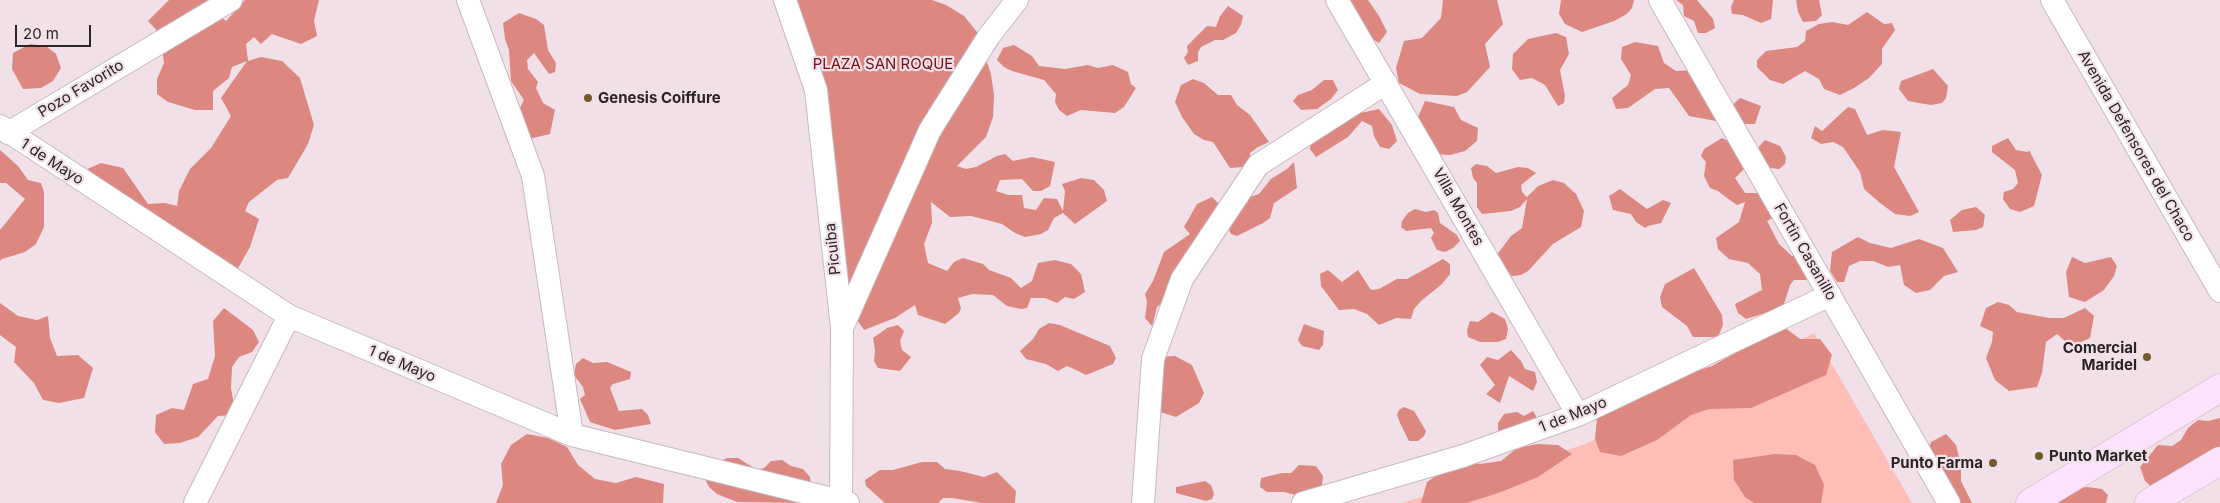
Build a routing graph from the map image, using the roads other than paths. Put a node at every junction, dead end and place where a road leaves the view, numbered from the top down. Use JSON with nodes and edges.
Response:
{"nodes":[{"id":1,"x":231,"y":0,"type":"edge"},
{"id":2,"x":468,"y":0,"type":"edge"},
{"id":3,"x":785,"y":0,"type":"edge"},
{"id":4,"x":1017,"y":0,"type":"edge"},
{"id":5,"x":1337,"y":0,"type":"edge"},
{"id":6,"x":1660,"y":0,"type":"edge"},
{"id":7,"x":2052,"y":0,"type":"edge"},
{"id":8,"x":1386,"y":83,"type":"junction"},
{"id":9,"x":4,"y":129,"type":"edge"},
{"id":10,"x":2220,"y":291,"type":"edge"},
{"id":11,"x":1830,"y":295,"type":"junction"},
{"id":12,"x":289,"y":316,"type":"junction"},
{"id":13,"x":842,"y":328,"type":"junction"},
{"id":14,"x":2220,"y":388,"type":"edge"},
{"id":15,"x":1578,"y":415,"type":"junction"},
{"id":16,"x":572,"y":435,"type":"junction"},
{"id":17,"x":2220,"y":461,"type":"edge"},
{"id":18,"x":195,"y":503,"type":"edge"},
{"id":19,"x":841,"y":503,"type":"edge"},
{"id":20,"x":848,"y":503,"type":"edge"},
{"id":21,"x":1143,"y":503,"type":"edge"},
{"id":22,"x":1303,"y":503,"type":"edge"},
{"id":23,"x":1949,"y":503,"type":"edge"},
{"id":24,"x":2030,"y":503,"type":"edge"},
{"id":25,"x":2149,"y":503,"type":"edge"}],
"edges":[{"from":1,"to":9,"type":"street","name":"Pozo Favorito"},
{"from":2,"to":16,"type":"street"},
{"from":3,"to":13,"type":"street","name":"Picuiba"},
{"from":4,"to":13,"type":"street"},
{"from":5,"to":8,"type":"street","name":"Villa Montes"},
{"from":6,"to":11,"type":"street","name":"Fortin Casanillo"},
{"from":7,"to":10,"type":"street","name":"Avenida Defensores del Chaco"},
{"from":8,"to":15,"type":"street","name":"Villa Montes"},
{"from":8,"to":21,"type":"street"},
{"from":9,"to":12,"type":"street","name":"1 de Mayo"},
{"from":11,"to":15,"type":"street","name":"1 de Mayo"},
{"from":11,"to":23,"type":"street","name":"Fortin Casanillo"},
{"from":12,"to":16,"type":"street","name":"1 de Mayo"},
{"from":12,"to":18,"type":"street"},
{"from":13,"to":19,"type":"street","name":"Picuiba"},
{"from":14,"to":24,"type":"street"},
{"from":15,"to":22,"type":"street","name":"1 de Mayo"},
{"from":16,"to":19,"type":"street","name":"1 de Mayo"},
{"from":17,"to":25,"type":"street"},
{"from":19,"to":20,"type":"street","name":"1 de Mayo"}]}
